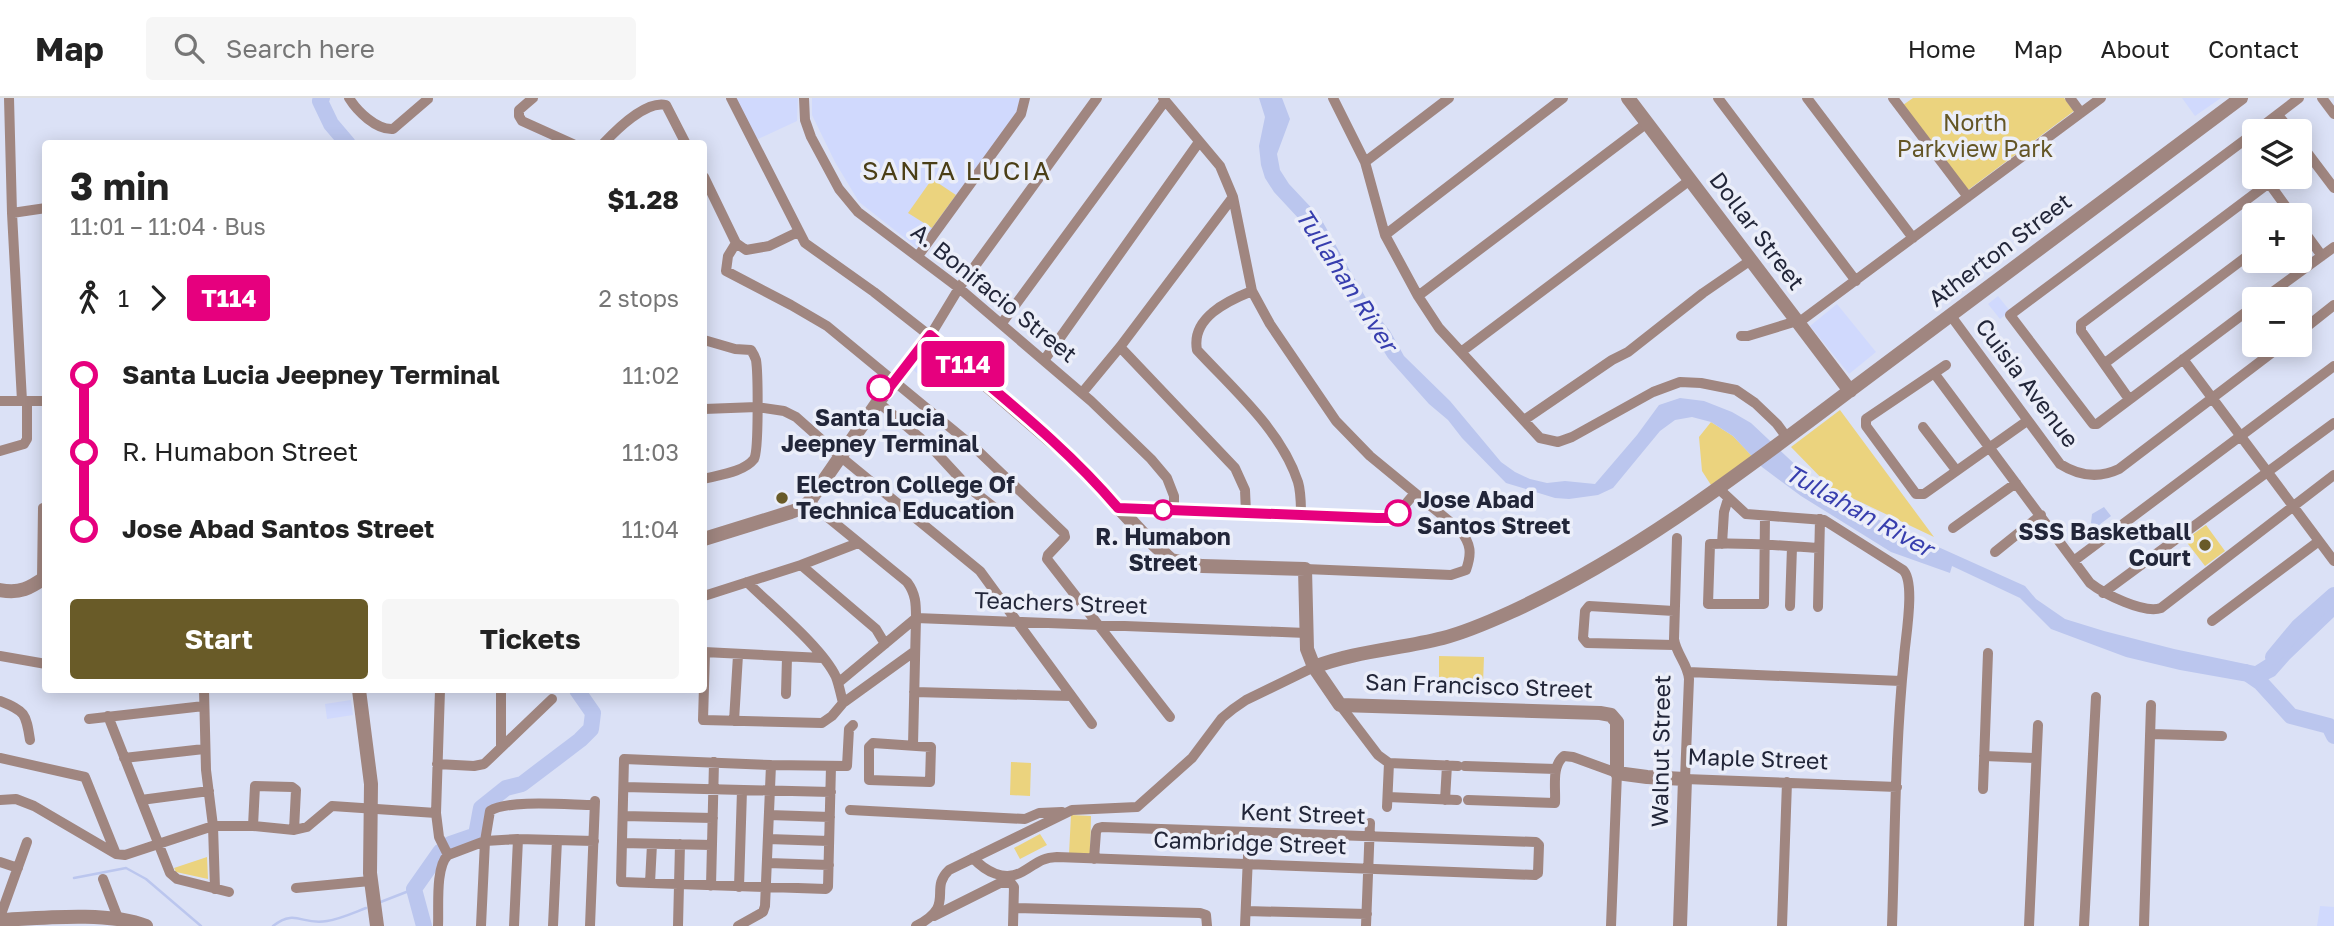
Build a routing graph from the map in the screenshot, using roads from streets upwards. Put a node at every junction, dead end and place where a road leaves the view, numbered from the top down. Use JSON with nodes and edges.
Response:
{"nodes":[{"id":1,"x":9,"y":98,"type":"edge"},
{"id":2,"x":348,"y":98,"type":"edge"},
{"id":3,"x":416,"y":98,"type":"edge"},
{"id":4,"x":429,"y":98,"type":"edge"},
{"id":5,"x":533,"y":98,"type":"edge"},
{"id":6,"x":731,"y":98,"type":"edge"},
{"id":7,"x":804,"y":98,"type":"edge"},
{"id":8,"x":1025,"y":98,"type":"edge"},
{"id":9,"x":1095,"y":98,"type":"edge"},
{"id":10,"x":1333,"y":98,"type":"edge"},
{"id":11,"x":1449,"y":98,"type":"edge"},
{"id":12,"x":1563,"y":98,"type":"edge"},
{"id":13,"x":1628,"y":98,"type":"edge"},
{"id":14,"x":1718,"y":98,"type":"edge"},
{"id":15,"x":1807,"y":98,"type":"edge"},
{"id":16,"x":1893,"y":98,"type":"edge"},
{"id":17,"x":2070,"y":98,"type":"edge"},
{"id":18,"x":2101,"y":98,"type":"edge"},
{"id":19,"x":2241,"y":98,"type":"edge"},
{"id":20,"x":2300,"y":98,"type":"edge"},
{"id":21,"x":2322,"y":98,"type":"edge"},
{"id":22,"x":1164,"y":100,"type":"edge"},
{"id":23,"x":2081,"y":113,"type":"junction"},
{"id":24,"x":2334,"y":114,"type":"edge"},
{"id":25,"x":2278,"y":115,"type":"junction"},
{"id":26,"x":2273,"y":119,"type":"edge"},
{"id":27,"x":2281,"y":119,"type":"edge"},
{"id":28,"x":1647,"y":123,"type":"junction"},
{"id":29,"x":564,"y":140,"type":"edge"},
{"id":30,"x":607,"y":140,"type":"edge"},
{"id":31,"x":684,"y":140,"type":"edge"},
{"id":32,"x":1199,"y":142,"type":"junction"},
{"id":33,"x":2242,"y":142,"type":"edge"},
{"id":34,"x":2312,"y":158,"type":"edge"},
{"id":35,"x":1365,"y":162,"type":"junction"},
{"id":36,"x":1690,"y":180,"type":"junction"},
{"id":37,"x":2334,"y":188,"type":"edge"},
{"id":38,"x":708,"y":191,"type":"edge"},
{"id":39,"x":1233,"y":197,"type":"junction"},
{"id":40,"x":1968,"y":197,"type":"junction"},
{"id":41,"x":2242,"y":203,"type":"edge"},
{"id":42,"x":2242,"y":203,"type":"edge"},
{"id":43,"x":2283,"y":203,"type":"edge"},
{"id":44,"x":42,"y":209,"type":"edge"},
{"id":45,"x":12,"y":213,"type":"junction"},
{"id":46,"x":797,"y":232,"type":"junction"},
{"id":47,"x":1385,"y":235,"type":"junction"},
{"id":48,"x":1913,"y":238,"type":"junction"},
{"id":49,"x":2312,"y":242,"type":"edge"},
{"id":50,"x":736,"y":243,"type":"junction"},
{"id":51,"x":2334,"y":247,"type":"edge"},
{"id":52,"x":918,"y":256,"type":"junction"},
{"id":53,"x":2322,"y":256,"type":"junction"},
{"id":54,"x":1751,"y":260,"type":"junction"},
{"id":55,"x":2242,"y":260,"type":"edge"},
{"id":56,"x":1856,"y":281,"type":"junction"},
{"id":57,"x":2279,"y":287,"type":"edge"},
{"id":58,"x":959,"y":288,"type":"junction"},
{"id":59,"x":1252,"y":291,"type":"junction"},
{"id":60,"x":1418,"y":296,"type":"junction"},
{"id":61,"x":2334,"y":305,"type":"edge"},
{"id":62,"x":2242,"y":315,"type":"edge"},
{"id":63,"x":1951,"y":316,"type":"junction"},
{"id":64,"x":1798,"y":322,"type":"junction"},
{"id":65,"x":2312,"y":322,"type":"edge"},
{"id":66,"x":1002,"y":323,"type":"junction"},
{"id":67,"x":930,"y":335,"type":"junction"},
{"id":68,"x":1741,"y":335,"type":"dead end"},
{"id":69,"x":707,"y":341,"type":"edge"},
{"id":70,"x":1120,"y":347,"type":"junction"},
{"id":71,"x":1461,"y":352,"type":"junction"},
{"id":72,"x":2266,"y":357,"type":"edge"},
{"id":73,"x":1045,"y":359,"type":"junction"},
{"id":74,"x":2183,"y":359,"type":"junction"},
{"id":75,"x":2105,"y":363,"type":"junction"},
{"id":76,"x":1946,"y":365,"type":"dead end"},
{"id":77,"x":2334,"y":366,"type":"edge"},
{"id":78,"x":1934,"y":373,"type":"junction"},
{"id":79,"x":894,"y":382,"type":"junction"},
{"id":80,"x":1850,"y":391,"type":"junction"},
{"id":81,"x":1082,"y":393,"type":"junction"},
{"id":82,"x":2212,"y":398,"type":"junction"},
{"id":83,"x":2129,"y":399,"type":"junction"},
{"id":84,"x":0,"y":401,"type":"edge"},
{"id":85,"x":24,"y":401,"type":"junction"},
{"id":86,"x":42,"y":401,"type":"edge"},
{"id":87,"x":878,"y":402,"type":"junction"},
{"id":88,"x":757,"y":407,"type":"junction"},
{"id":89,"x":707,"y":408,"type":"edge"},
{"id":90,"x":1524,"y":420,"type":"junction"},
{"id":91,"x":2027,"y":421,"type":"junction"},
{"id":92,"x":2334,"y":423,"type":"edge"},
{"id":93,"x":1923,"y":427,"type":"dead end"},
{"id":94,"x":2241,"y":436,"type":"junction"},
{"id":95,"x":1786,"y":441,"type":"junction"},
{"id":96,"x":1989,"y":447,"type":"junction"},
{"id":97,"x":0,"y":451,"type":"edge"},
{"id":98,"x":841,"y":457,"type":"junction"},
{"id":99,"x":1956,"y":470,"type":"junction"},
{"id":100,"x":2267,"y":471,"type":"junction"},
{"id":101,"x":2334,"y":475,"type":"edge"},
{"id":102,"x":707,"y":478,"type":"edge"},
{"id":103,"x":2016,"y":483,"type":"junction"},
{"id":104,"x":1415,"y":492,"type":"junction"},
{"id":105,"x":1724,"y":494,"type":"junction"},
{"id":106,"x":809,"y":502,"type":"junction"},
{"id":107,"x":2294,"y":506,"type":"junction"},
{"id":108,"x":1118,"y":508,"type":"junction"},
{"id":109,"x":1174,"y":511,"type":"junction"},
{"id":110,"x":1246,"y":513,"type":"junction"},
{"id":111,"x":1301,"y":515,"type":"junction"},
{"id":112,"x":2041,"y":515,"type":"junction"},
{"id":113,"x":1006,"y":516,"type":"dead end"},
{"id":114,"x":1765,"y":516,"type":"junction"},
{"id":115,"x":1820,"y":519,"type":"junction"},
{"id":116,"x":1953,"y":528,"type":"dead end"},
{"id":117,"x":707,"y":538,"type":"edge"},
{"id":118,"x":1676,"y":538,"type":"dead end"},
{"id":119,"x":2319,"y":541,"type":"junction"},
{"id":120,"x":858,"y":543,"type":"junction"},
{"id":121,"x":1722,"y":544,"type":"junction"},
{"id":122,"x":1765,"y":546,"type":"junction"},
{"id":123,"x":1792,"y":547,"type":"junction"},
{"id":124,"x":1819,"y":548,"type":"junction"},
{"id":125,"x":1995,"y":552,"type":"dead end"},
{"id":126,"x":2075,"y":560,"type":"junction"},
{"id":127,"x":2334,"y":561,"type":"edge"},
{"id":128,"x":801,"y":565,"type":"junction"},
{"id":129,"x":1305,"y":569,"type":"junction"},
{"id":130,"x":42,"y":580,"type":"edge"},
{"id":131,"x":747,"y":582,"type":"junction"},
{"id":132,"x":0,"y":590,"type":"edge"},
{"id":133,"x":2103,"y":593,"type":"junction"},
{"id":134,"x":707,"y":595,"type":"edge"},
{"id":135,"x":1790,"y":606,"type":"dead end"},
{"id":136,"x":1818,"y":607,"type":"dead end"},
{"id":137,"x":1674,"y":611,"type":"junction"},
{"id":138,"x":916,"y":618,"type":"junction"},
{"id":139,"x":2212,"y":621,"type":"dead end"},
{"id":140,"x":1017,"y":622,"type":"junction"},
{"id":141,"x":1098,"y":625,"type":"junction"},
{"id":142,"x":1306,"y":633,"type":"junction"},
{"id":143,"x":884,"y":644,"type":"junction"},
{"id":144,"x":1674,"y":645,"type":"junction"},
{"id":145,"x":915,"y":651,"type":"junction"},
{"id":146,"x":707,"y":652,"type":"edge"},
{"id":147,"x":1988,"y":653,"type":"dead end"},
{"id":148,"x":738,"y":655,"type":"junction"},
{"id":149,"x":0,"y":656,"type":"edge"},
{"id":150,"x":788,"y":657,"type":"junction"},
{"id":151,"x":822,"y":658,"type":"junction"},
{"id":152,"x":42,"y":663,"type":"edge"},
{"id":153,"x":1314,"y":667,"type":"junction"},
{"id":154,"x":1688,"y":672,"type":"junction"},
{"id":155,"x":1902,"y":681,"type":"junction"},
{"id":156,"x":838,"y":683,"type":"junction"},
{"id":157,"x":914,"y":692,"type":"junction"},
{"id":158,"x":204,"y":693,"type":"edge"},
{"id":159,"x":359,"y":693,"type":"edge"},
{"id":160,"x":440,"y":693,"type":"edge"},
{"id":161,"x":501,"y":693,"type":"edge"},
{"id":162,"x":703,"y":693,"type":"edge"},
{"id":163,"x":786,"y":694,"type":"dead end"},
{"id":164,"x":1072,"y":696,"type":"junction"},
{"id":165,"x":2096,"y":697,"type":"dead end"},
{"id":166,"x":552,"y":699,"type":"dead end"},
{"id":167,"x":0,"y":701,"type":"edge"},
{"id":168,"x":843,"y":703,"type":"junction"},
{"id":169,"x":1340,"y":705,"type":"junction"},
{"id":170,"x":2151,"y":705,"type":"dead end"},
{"id":171,"x":204,"y":706,"type":"junction"},
{"id":172,"x":108,"y":716,"type":"junction"},
{"id":173,"x":1170,"y":717,"type":"dead end"},
{"id":174,"x":89,"y":719,"type":"dead end"},
{"id":175,"x":734,"y":721,"type":"junction"},
{"id":176,"x":1092,"y":724,"type":"dead end"},
{"id":177,"x":853,"y":725,"type":"dead end"},
{"id":178,"x":2038,"y":725,"type":"dead end"},
{"id":179,"x":2150,"y":734,"type":"junction"},
{"id":180,"x":2222,"y":736,"type":"dead end"},
{"id":181,"x":30,"y":740,"type":"dead end"},
{"id":182,"x":913,"y":745,"type":"junction"},
{"id":183,"x":501,"y":746,"type":"junction"},
{"id":184,"x":204,"y":749,"type":"junction"},
{"id":185,"x":1984,"y":755,"type":"junction"},
{"id":186,"x":0,"y":758,"type":"edge"},
{"id":187,"x":124,"y":758,"type":"junction"},
{"id":188,"x":2036,"y":758,"type":"junction"},
{"id":189,"x":714,"y":762,"type":"junction"},
{"id":190,"x":1389,"y":763,"type":"junction"},
{"id":191,"x":437,"y":764,"type":"junction"},
{"id":192,"x":771,"y":765,"type":"junction"},
{"id":193,"x":1456,"y":765,"type":"junction"},
{"id":194,"x":831,"y":766,"type":"junction"},
{"id":195,"x":1556,"y":768,"type":"junction"},
{"id":196,"x":1617,"y":773,"type":"junction"},
{"id":197,"x":1685,"y":779,"type":"junction"},
{"id":198,"x":1787,"y":782,"type":"junction"},
{"id":199,"x":1897,"y":787,"type":"junction"},
{"id":200,"x":624,"y":788,"type":"junction"},
{"id":201,"x":1983,"y":789,"type":"dead end"},
{"id":202,"x":714,"y":790,"type":"junction"},
{"id":203,"x":742,"y":790,"type":"junction"},
{"id":204,"x":209,"y":791,"type":"junction"},
{"id":205,"x":770,"y":791,"type":"junction"},
{"id":206,"x":831,"y":792,"type":"junction"},
{"id":207,"x":0,"y":800,"type":"edge"},
{"id":208,"x":141,"y":800,"type":"junction"},
{"id":209,"x":1457,"y":800,"type":"junction"},
{"id":210,"x":370,"y":810,"type":"junction"},
{"id":211,"x":850,"y":810,"type":"dead end"},
{"id":212,"x":436,"y":813,"type":"junction"},
{"id":213,"x":1065,"y":813,"type":"junction"},
{"id":214,"x":769,"y":815,"type":"junction"},
{"id":215,"x":623,"y":816,"type":"junction"},
{"id":216,"x":830,"y":817,"type":"junction"},
{"id":217,"x":713,"y":818,"type":"junction"},
{"id":218,"x":1370,"y":823,"type":"dead end"},
{"id":219,"x":253,"y":825,"type":"junction"},
{"id":220,"x":213,"y":826,"type":"junction"},
{"id":221,"x":294,"y":830,"type":"junction"},
{"id":222,"x":1248,"y":833,"type":"junction"},
{"id":223,"x":1370,"y":838,"type":"junction"},
{"id":224,"x":518,"y":839,"type":"junction"},
{"id":225,"x":768,"y":839,"type":"junction"},
{"id":226,"x":557,"y":840,"type":"junction"},
{"id":227,"x":485,"y":841,"type":"junction"},
{"id":228,"x":594,"y":841,"type":"junction"},
{"id":229,"x":829,"y":841,"type":"junction"},
{"id":230,"x":27,"y":842,"type":"dead end"},
{"id":231,"x":622,"y":843,"type":"junction"},
{"id":232,"x":652,"y":844,"type":"junction"},
{"id":233,"x":680,"y":844,"type":"junction"},
{"id":234,"x":712,"y":845,"type":"junction"},
{"id":235,"x":159,"y":846,"type":"junction"},
{"id":236,"x":116,"y":854,"type":"junction"},
{"id":237,"x":448,"y":855,"type":"junction"},
{"id":238,"x":973,"y":858,"type":"junction"},
{"id":239,"x":1094,"y":859,"type":"junction"},
{"id":240,"x":0,"y":862,"type":"edge"},
{"id":241,"x":768,"y":863,"type":"junction"},
{"id":242,"x":1248,"y":864,"type":"junction"},
{"id":243,"x":829,"y":865,"type":"junction"},
{"id":244,"x":18,"y":867,"type":"junction"},
{"id":245,"x":1368,"y":868,"type":"junction"},
{"id":246,"x":1537,"y":875,"type":"joint"},
{"id":247,"x":103,"y":878,"type":"dead end"},
{"id":248,"x":370,"y":881,"type":"junction"},
{"id":249,"x":650,"y":883,"type":"junction"},
{"id":250,"x":679,"y":885,"type":"junction"},
{"id":251,"x":711,"y":886,"type":"junction"},
{"id":252,"x":738,"y":887,"type":"junction"},
{"id":253,"x":296,"y":888,"type":"dead end"},
{"id":254,"x":767,"y":888,"type":"junction"},
{"id":255,"x":215,"y":890,"type":"junction"},
{"id":256,"x":229,"y":892,"type":"dead end"},
{"id":257,"x":1014,"y":908,"type":"junction"},
{"id":258,"x":1246,"y":911,"type":"junction"},
{"id":259,"x":1367,"y":914,"type":"junction"},
{"id":260,"x":934,"y":916,"type":"junction"},
{"id":261,"x":0,"y":919,"type":"edge"},
{"id":262,"x":118,"y":922,"type":"edge"},
{"id":263,"x":146,"y":926,"type":"edge"},
{"id":264,"x":377,"y":926,"type":"edge"},
{"id":265,"x":438,"y":926,"type":"edge"},
{"id":266,"x":481,"y":926,"type":"edge"},
{"id":267,"x":514,"y":926,"type":"edge"},
{"id":268,"x":553,"y":926,"type":"edge"},
{"id":269,"x":590,"y":926,"type":"edge"},
{"id":270,"x":678,"y":926,"type":"edge"},
{"id":271,"x":738,"y":926,"type":"edge"},
{"id":272,"x":915,"y":926,"type":"edge"},
{"id":273,"x":1013,"y":926,"type":"edge"},
{"id":274,"x":1207,"y":926,"type":"edge"},
{"id":275,"x":1245,"y":926,"type":"edge"},
{"id":276,"x":1366,"y":926,"type":"edge"},
{"id":277,"x":1611,"y":926,"type":"edge"},
{"id":278,"x":1680,"y":926,"type":"edge"},
{"id":279,"x":1782,"y":926,"type":"edge"},
{"id":280,"x":1892,"y":926,"type":"edge"},
{"id":281,"x":2029,"y":926,"type":"edge"},
{"id":282,"x":2084,"y":926,"type":"edge"},
{"id":283,"x":2144,"y":926,"type":"edge"}],
"edges":[{"from":1,"to":45,"type":"street"},
{"from":2,"to":4,"type":"street"},
{"from":3,"to":4,"type":"street"},
{"from":5,"to":29,"type":"street"},
{"from":6,"to":46,"type":"street"},
{"from":7,"to":52,"type":"street","name":"A. Bonifacio Street"},
{"from":8,"to":52,"type":"street"},
{"from":9,"to":58,"type":"street"},
{"from":10,"to":35,"type":"street"},
{"from":11,"to":35,"type":"street"},
{"from":12,"to":47,"type":"street"},
{"from":13,"to":28,"type":"street","name":"Dollar Street"},
{"from":14,"to":56,"type":"street"},
{"from":15,"to":48,"type":"street"},
{"from":16,"to":40,"type":"street"},
{"from":17,"to":23,"type":"street"},
{"from":18,"to":23,"type":"street"},
{"from":19,"to":63,"type":"street","name":"Atherton Street"},
{"from":20,"to":25,"type":"street"},
{"from":21,"to":24,"type":"street"},
{"from":22,"to":32,"type":"street"},
{"from":22,"to":66,"type":"street"},
{"from":23,"to":40,"type":"street"},
{"from":25,"to":26,"type":"street"},
{"from":25,"to":27,"type":"street"},
{"from":28,"to":36,"type":"street","name":"Dollar Street"},
{"from":28,"to":60,"type":"street"},
{"from":30,"to":31,"type":"street"},
{"from":32,"to":39,"type":"street"},
{"from":32,"to":73,"type":"street"},
{"from":33,"to":83,"type":"street"},
{"from":34,"to":37,"type":"street"},
{"from":35,"to":47,"type":"street"},
{"from":36,"to":54,"type":"street","name":"Dollar Street"},
{"from":36,"to":71,"type":"street"},
{"from":38,"to":50,"type":"street"},
{"from":39,"to":59,"type":"street"},
{"from":39,"to":70,"type":"street"},
{"from":40,"to":48,"type":"street"},
{"from":41,"to":75,"type":"street"},
{"from":42,"to":43,"type":"street"},
{"from":44,"to":45,"type":"street"},
{"from":45,"to":85,"type":"street"},
{"from":46,"to":50,"type":"street"},
{"from":46,"to":67,"type":"street"},
{"from":47,"to":60,"type":"street"},
{"from":48,"to":56,"type":"street"},
{"from":49,"to":53,"type":"street"},
{"from":50,"to":79,"type":"street"},
{"from":51,"to":53,"type":"street"},
{"from":52,"to":58,"type":"street","name":"A. Bonifacio Street"},
{"from":53,"to":57,"type":"street"},
{"from":54,"to":64,"type":"street","name":"Dollar Street"},
{"from":54,"to":90,"type":"street"},
{"from":55,"to":75,"type":"street"},
{"from":56,"to":64,"type":"street"},
{"from":58,"to":66,"type":"street","name":"A. Bonifacio Street"},
{"from":58,"to":67,"type":"street"},
{"from":59,"to":104,"type":"street"},
{"from":59,"to":111,"type":"street"},
{"from":60,"to":71,"type":"street"},
{"from":61,"to":65,"type":"street"},
{"from":62,"to":74,"type":"street"},
{"from":63,"to":80,"type":"street","name":"Atherton Street"},
{"from":63,"to":91,"type":"street","name":"Cuisia Avenue"},
{"from":64,"to":68,"type":"street"},
{"from":64,"to":80,"type":"street","name":"Dollar Street"},
{"from":66,"to":73,"type":"street","name":"A. Bonifacio Street"},
{"from":67,"to":79,"type":"street"},
{"from":67,"to":108,"type":"street"},
{"from":69,"to":88,"type":"street"},
{"from":70,"to":81,"type":"street"},
{"from":70,"to":110,"type":"street"},
{"from":71,"to":90,"type":"street"},
{"from":72,"to":82,"type":"street","name":"Cuisia Avenue"},
{"from":73,"to":81,"type":"street","name":"A. Bonifacio Street"},
{"from":74,"to":82,"type":"street"},
{"from":74,"to":83,"type":"street"},
{"from":75,"to":83,"type":"street"},
{"from":76,"to":78,"type":"street"},
{"from":77,"to":94,"type":"street"},
{"from":78,"to":96,"type":"street"},
{"from":78,"to":99,"type":"street"},
{"from":79,"to":87,"type":"street"},
{"from":79,"to":141,"type":"street"},
{"from":80,"to":95,"type":"street","name":"Atherton Street"},
{"from":81,"to":109,"type":"street","name":"A. Bonifacio Street"},
{"from":82,"to":91,"type":"street","name":"Cuisia Avenue"},
{"from":82,"to":94,"type":"street"},
{"from":84,"to":85,"type":"street"},
{"from":85,"to":86,"type":"street"},
{"from":85,"to":97,"type":"street"},
{"from":87,"to":98,"type":"street"},
{"from":87,"to":113,"type":"street"},
{"from":88,"to":89,"type":"street"},
{"from":88,"to":98,"type":"street"},
{"from":88,"to":102,"type":"street"},
{"from":90,"to":95,"type":"street"},
{"from":91,"to":96,"type":"street"},
{"from":92,"to":100,"type":"street"},
{"from":93,"to":99,"type":"street"},
{"from":94,"to":100,"type":"street"},
{"from":94,"to":126,"type":"street"},
{"from":95,"to":105,"type":"street","name":"Atherton Street"},
{"from":96,"to":99,"type":"street"},
{"from":96,"to":103,"type":"street"},
{"from":98,"to":106,"type":"street"},
{"from":98,"to":140,"type":"street"},
{"from":100,"to":107,"type":"street"},
{"from":100,"to":133,"type":"street"},
{"from":101,"to":107,"type":"street"},
{"from":103,"to":112,"type":"street"},
{"from":103,"to":116,"type":"street"},
{"from":104,"to":111,"type":"street"},
{"from":104,"to":129,"type":"street"},
{"from":105,"to":114,"type":"street"},
{"from":105,"to":121,"type":"street"},
{"from":105,"to":153,"type":"street","name":"Atherton Street"},
{"from":106,"to":117,"type":"street"},
{"from":106,"to":120,"type":"street"},
{"from":107,"to":119,"type":"street"},
{"from":107,"to":133,"type":"street"},
{"from":108,"to":109,"type":"street"},
{"from":108,"to":129,"type":"street"},
{"from":109,"to":110,"type":"street"},
{"from":110,"to":111,"type":"street"},
{"from":112,"to":125,"type":"street"},
{"from":112,"to":126,"type":"street"},
{"from":114,"to":115,"type":"street"},
{"from":114,"to":122,"type":"street"},
{"from":115,"to":124,"type":"street"},
{"from":115,"to":155,"type":"street"},
{"from":118,"to":137,"type":"street","name":"Walnut Street"},
{"from":119,"to":127,"type":"street"},
{"from":119,"to":139,"type":"street"},
{"from":120,"to":128,"type":"street"},
{"from":120,"to":138,"type":"street"},
{"from":121,"to":122,"type":"street"},
{"from":121,"to":122,"type":"street"},
{"from":122,"to":123,"type":"street"},
{"from":123,"to":124,"type":"street"},
{"from":123,"to":135,"type":"street"},
{"from":124,"to":136,"type":"street"},
{"from":126,"to":133,"type":"street"},
{"from":128,"to":131,"type":"street"},
{"from":128,"to":143,"type":"street"},
{"from":129,"to":142,"type":"street"},
{"from":130,"to":132,"type":"street"},
{"from":131,"to":134,"type":"street"},
{"from":131,"to":151,"type":"street"},
{"from":137,"to":144,"type":"street","name":"Walnut Street"},
{"from":137,"to":144,"type":"street"},
{"from":138,"to":140,"type":"street","name":"Teachers Street"},
{"from":138,"to":143,"type":"street"},
{"from":138,"to":145,"type":"street"},
{"from":140,"to":141,"type":"street","name":"Teachers Street"},
{"from":140,"to":164,"type":"street"},
{"from":141,"to":142,"type":"street","name":"Teachers Street"},
{"from":141,"to":173,"type":"street"},
{"from":142,"to":153,"type":"street"},
{"from":143,"to":156,"type":"street"},
{"from":144,"to":154,"type":"street","name":"Walnut Street"},
{"from":145,"to":157,"type":"street"},
{"from":145,"to":168,"type":"street"},
{"from":146,"to":148,"type":"street"},
{"from":147,"to":185,"type":"street"},
{"from":148,"to":150,"type":"street"},
{"from":148,"to":175,"type":"street"},
{"from":149,"to":152,"type":"street"},
{"from":150,"to":151,"type":"street"},
{"from":150,"to":163,"type":"street"},
{"from":151,"to":156,"type":"street"},
{"from":153,"to":169,"type":"street"},
{"from":153,"to":213,"type":"street"},
{"from":154,"to":155,"type":"street"},
{"from":154,"to":197,"type":"street","name":"Walnut Street"},
{"from":155,"to":199,"type":"street"},
{"from":156,"to":168,"type":"street"},
{"from":157,"to":164,"type":"street"},
{"from":157,"to":182,"type":"street"},
{"from":158,"to":171,"type":"street"},
{"from":159,"to":210,"type":"street"},
{"from":160,"to":191,"type":"street"},
{"from":161,"to":183,"type":"street"},
{"from":162,"to":175,"type":"street"},
{"from":164,"to":176,"type":"street"},
{"from":165,"to":282,"type":"street"},
{"from":166,"to":183,"type":"street"},
{"from":167,"to":181,"type":"street"},
{"from":168,"to":175,"type":"street"},
{"from":169,"to":190,"type":"street"},
{"from":169,"to":196,"type":"street","name":"San Francisco Street"},
{"from":170,"to":179,"type":"street"},
{"from":171,"to":172,"type":"street"},
{"from":171,"to":184,"type":"street"},
{"from":172,"to":174,"type":"street"},
{"from":172,"to":187,"type":"street"},
{"from":177,"to":194,"type":"street"},
{"from":178,"to":188,"type":"street"},
{"from":179,"to":180,"type":"street"},
{"from":179,"to":283,"type":"street"},
{"from":182,"to":182,"type":"street"},
{"from":183,"to":191,"type":"street"},
{"from":184,"to":187,"type":"street"},
{"from":184,"to":204,"type":"street"},
{"from":185,"to":188,"type":"street"},
{"from":185,"to":201,"type":"street"},
{"from":186,"to":236,"type":"street"},
{"from":187,"to":208,"type":"street"},
{"from":188,"to":281,"type":"street"},
{"from":189,"to":192,"type":"street"},
{"from":189,"to":200,"type":"street"},
{"from":189,"to":202,"type":"street"},
{"from":190,"to":193,"type":"street"},
{"from":190,"to":209,"type":"street"},
{"from":191,"to":212,"type":"street"},
{"from":192,"to":194,"type":"street"},
{"from":192,"to":205,"type":"street"},
{"from":193,"to":195,"type":"street"},
{"from":193,"to":209,"type":"street"},
{"from":194,"to":206,"type":"street"},
{"from":195,"to":196,"type":"street"},
{"from":195,"to":209,"type":"street"},
{"from":196,"to":197,"type":"street","name":"Maple Street"},
{"from":196,"to":277,"type":"street"},
{"from":197,"to":198,"type":"street","name":"Maple Street"},
{"from":197,"to":278,"type":"street","name":"Walnut Street"},
{"from":198,"to":199,"type":"street","name":"Maple Street"},
{"from":198,"to":279,"type":"street"},
{"from":199,"to":280,"type":"street"},
{"from":200,"to":202,"type":"street"},
{"from":200,"to":215,"type":"street"},
{"from":202,"to":203,"type":"street"},
{"from":202,"to":217,"type":"street"},
{"from":203,"to":205,"type":"street"},
{"from":203,"to":252,"type":"street"},
{"from":204,"to":208,"type":"street"},
{"from":204,"to":220,"type":"street"},
{"from":205,"to":206,"type":"street"},
{"from":205,"to":214,"type":"street"},
{"from":206,"to":216,"type":"street"},
{"from":207,"to":236,"type":"street"},
{"from":208,"to":235,"type":"street"},
{"from":210,"to":212,"type":"street"},
{"from":210,"to":221,"type":"street"},
{"from":210,"to":248,"type":"street"},
{"from":211,"to":213,"type":"street"},
{"from":212,"to":237,"type":"street"},
{"from":213,"to":238,"type":"street"},
{"from":214,"to":216,"type":"street"},
{"from":214,"to":225,"type":"street"},
{"from":215,"to":217,"type":"street"},
{"from":215,"to":231,"type":"street"},
{"from":216,"to":229,"type":"street"},
{"from":217,"to":234,"type":"street"},
{"from":218,"to":223,"type":"street"},
{"from":219,"to":220,"type":"street"},
{"from":219,"to":221,"type":"street"},
{"from":219,"to":221,"type":"street"},
{"from":220,"to":235,"type":"street"},
{"from":220,"to":255,"type":"street"},
{"from":222,"to":223,"type":"street","name":"Kent Street"},
{"from":222,"to":239,"type":"street","name":"Kent Street"},
{"from":222,"to":242,"type":"street"},
{"from":223,"to":245,"type":"street"},
{"from":223,"to":246,"type":"street","name":"Kent Street"},
{"from":224,"to":226,"type":"street"},
{"from":224,"to":227,"type":"street"},
{"from":224,"to":267,"type":"street"},
{"from":225,"to":229,"type":"street"},
{"from":225,"to":241,"type":"street"},
{"from":226,"to":228,"type":"street"},
{"from":226,"to":268,"type":"street"},
{"from":227,"to":228,"type":"street"},
{"from":227,"to":237,"type":"street"},
{"from":227,"to":266,"type":"street"},
{"from":228,"to":269,"type":"street"},
{"from":229,"to":243,"type":"street"},
{"from":230,"to":244,"type":"street"},
{"from":231,"to":232,"type":"street"},
{"from":231,"to":249,"type":"street"},
{"from":232,"to":233,"type":"street"},
{"from":232,"to":249,"type":"street"},
{"from":233,"to":234,"type":"street"},
{"from":233,"to":250,"type":"street"},
{"from":234,"to":251,"type":"street"},
{"from":235,"to":236,"type":"street"},
{"from":235,"to":255,"type":"street"},
{"from":237,"to":265,"type":"street"},
{"from":238,"to":239,"type":"street","name":"Cambridge Street"},
{"from":238,"to":260,"type":"street"},
{"from":239,"to":242,"type":"street","name":"Cambridge Street"},
{"from":240,"to":244,"type":"street"},
{"from":241,"to":243,"type":"street"},
{"from":241,"to":254,"type":"street"},
{"from":242,"to":245,"type":"street","name":"Cambridge Street"},
{"from":242,"to":258,"type":"street"},
{"from":243,"to":254,"type":"street"},
{"from":244,"to":261,"type":"street"},
{"from":245,"to":246,"type":"street","name":"Cambridge Street"},
{"from":245,"to":259,"type":"street"},
{"from":247,"to":262,"type":"street"},
{"from":248,"to":253,"type":"street"},
{"from":248,"to":264,"type":"street"},
{"from":249,"to":250,"type":"street"},
{"from":250,"to":251,"type":"street"},
{"from":250,"to":270,"type":"street"},
{"from":251,"to":252,"type":"street"},
{"from":252,"to":254,"type":"street"},
{"from":254,"to":271,"type":"street"},
{"from":255,"to":256,"type":"street"},
{"from":257,"to":260,"type":"street"},
{"from":257,"to":273,"type":"street"},
{"from":257,"to":274,"type":"street"},
{"from":258,"to":259,"type":"street"},
{"from":258,"to":275,"type":"street"},
{"from":259,"to":276,"type":"street"},
{"from":260,"to":272,"type":"street"},
{"from":261,"to":262,"type":"street"},
{"from":262,"to":263,"type":"street"}]}
